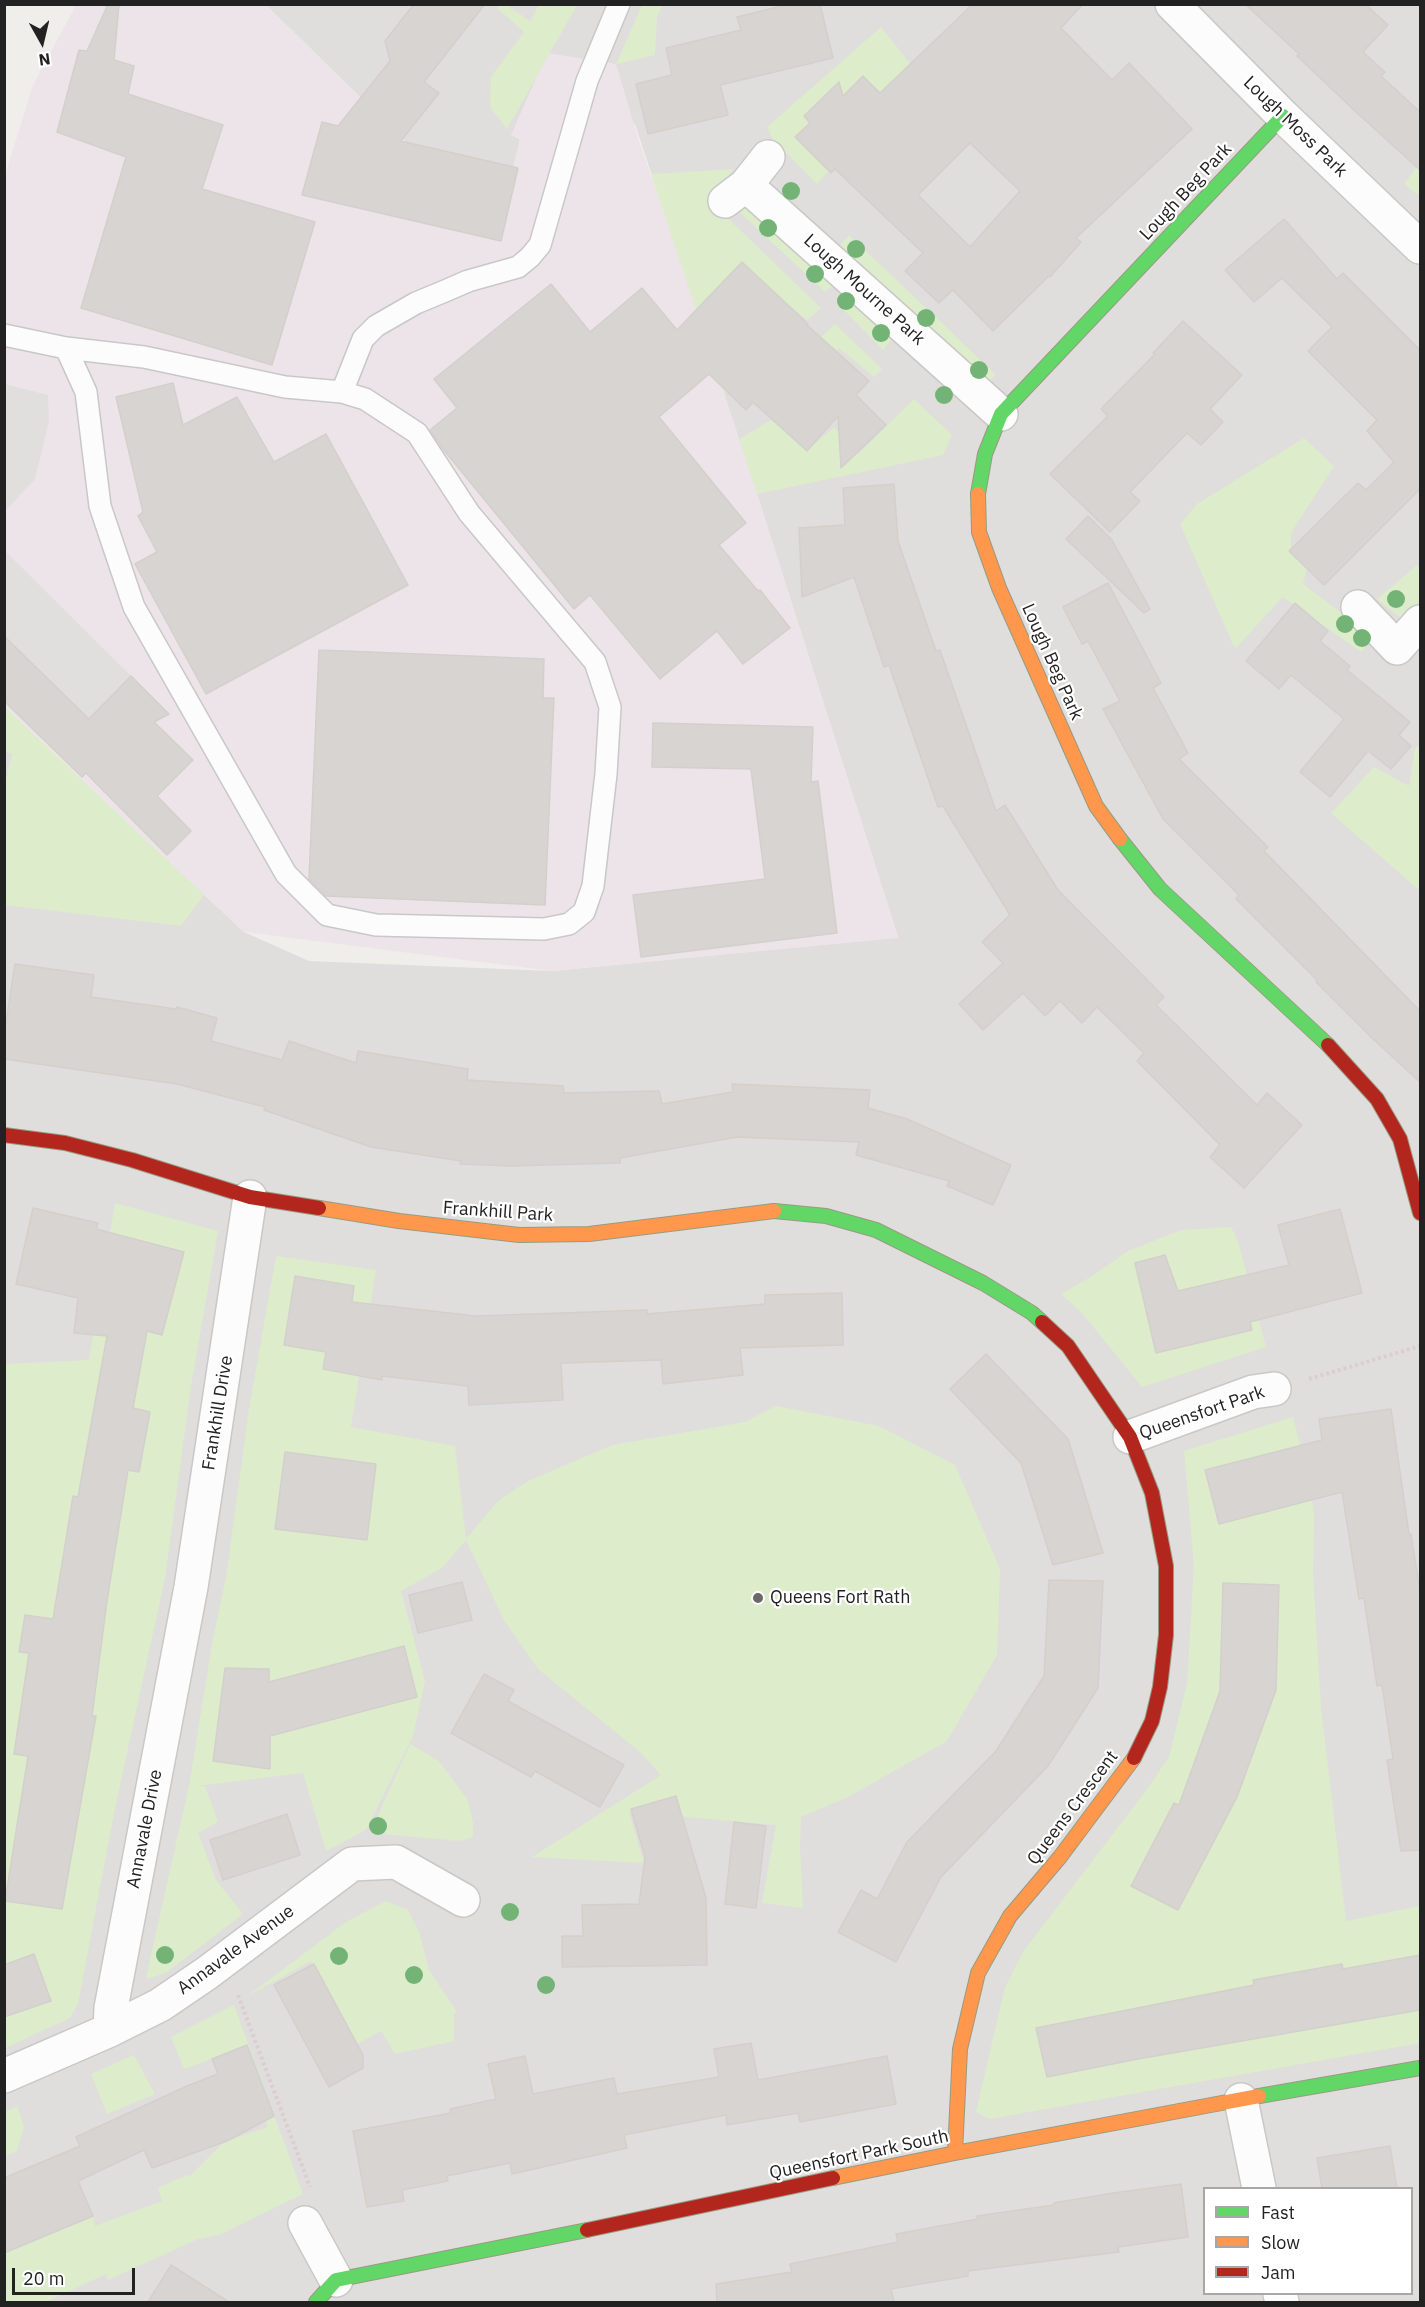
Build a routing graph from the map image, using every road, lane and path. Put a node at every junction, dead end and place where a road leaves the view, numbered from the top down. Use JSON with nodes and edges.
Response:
{"nodes":[{"id":1,"x":620,"y":4,"type":"edge"},
{"id":2,"x":1172,"y":4,"type":"edge"},
{"id":3,"x":1282,"y":116,"type":"junction"},
{"id":4,"x":768,"y":157,"type":"dead end"},
{"id":5,"x":1420,"y":247,"type":"edge"},
{"id":6,"x":4,"y":335,"type":"edge"},
{"id":7,"x":66,"y":348,"type":"junction"},
{"id":8,"x":342,"y":392,"type":"junction"},
{"id":9,"x":1002,"y":414,"type":"junction"},
{"id":10,"x":1358,"y":607,"type":"dead end"},
{"id":11,"x":1420,"y":622,"type":"edge"},
{"id":12,"x":4,"y":1135,"type":"edge"},
{"id":13,"x":250,"y":1197,"type":"junction"},
{"id":14,"x":1420,"y":1213,"type":"edge"},
{"id":15,"x":983,"y":1283,"type":"joint"},
{"id":16,"x":1420,"y":1346,"type":"edge"},
{"id":17,"x":1274,"y":1389,"type":"joint"},
{"id":18,"x":1130,"y":1437,"type":"junction"},
{"id":19,"x":183,"y":1629,"type":"joint"},
{"id":20,"x":463,"y":1900,"type":"dead end"},
{"id":21,"x":237,"y":1990,"type":"dead end"},
{"id":22,"x":110,"y":2030,"type":"junction"},
{"id":23,"x":1420,"y":2068,"type":"edge"},
{"id":24,"x":4,"y":2076,"type":"edge"},
{"id":25,"x":1241,"y":2100,"type":"junction"},
{"id":26,"x":955,"y":2153,"type":"junction"},
{"id":27,"x":1259,"y":2187,"type":"edge"},
{"id":28,"x":309,"y":2210,"type":"joint"},
{"id":29,"x":326,"y":2291,"type":"edge"}],
"edges":[{"from":1,"to":8,"type":"lane"},
{"from":2,"to":3,"type":"street","name":"Lough Moss Park"},
{"from":3,"to":5,"type":"street","name":"Lough Moss Park"},
{"from":3,"to":9,"type":"street","name":"Lough Beg Park"},
{"from":4,"to":9,"type":"street","name":"Lough Mourne Park"},
{"from":6,"to":7,"type":"lane"},
{"from":7,"to":8,"type":"lane"},
{"from":7,"to":8,"type":"lane"},
{"from":9,"to":14,"type":"street","name":"Lough Beg Park"},
{"from":10,"to":11,"type":"street"},
{"from":12,"to":13,"type":"street","name":"Frankhill Park"},
{"from":13,"to":15,"type":"street","name":"Frankhill Park"},
{"from":13,"to":19,"type":"street","name":"Frankhill Drive"},
{"from":15,"to":18,"type":"street","name":"Queens Crescent"},
{"from":16,"to":17,"type":"path"},
{"from":17,"to":18,"type":"street","name":"Queensfort Park"},
{"from":18,"to":26,"type":"street","name":"Queens Crescent"},
{"from":19,"to":22,"type":"street","name":"Annavale Drive"},
{"from":20,"to":22,"type":"street","name":"Annavale Avenue"},
{"from":21,"to":28,"type":"path"},
{"from":22,"to":24,"type":"street","name":"Annavale Avenue"},
{"from":23,"to":25,"type":"street","name":"Queensfort Park South"},
{"from":25,"to":26,"type":"street","name":"Queensfort Park South"},
{"from":25,"to":27,"type":"street"},
{"from":26,"to":29,"type":"street","name":"Queensfort Park South"},
{"from":28,"to":29,"type":"street"}]}
